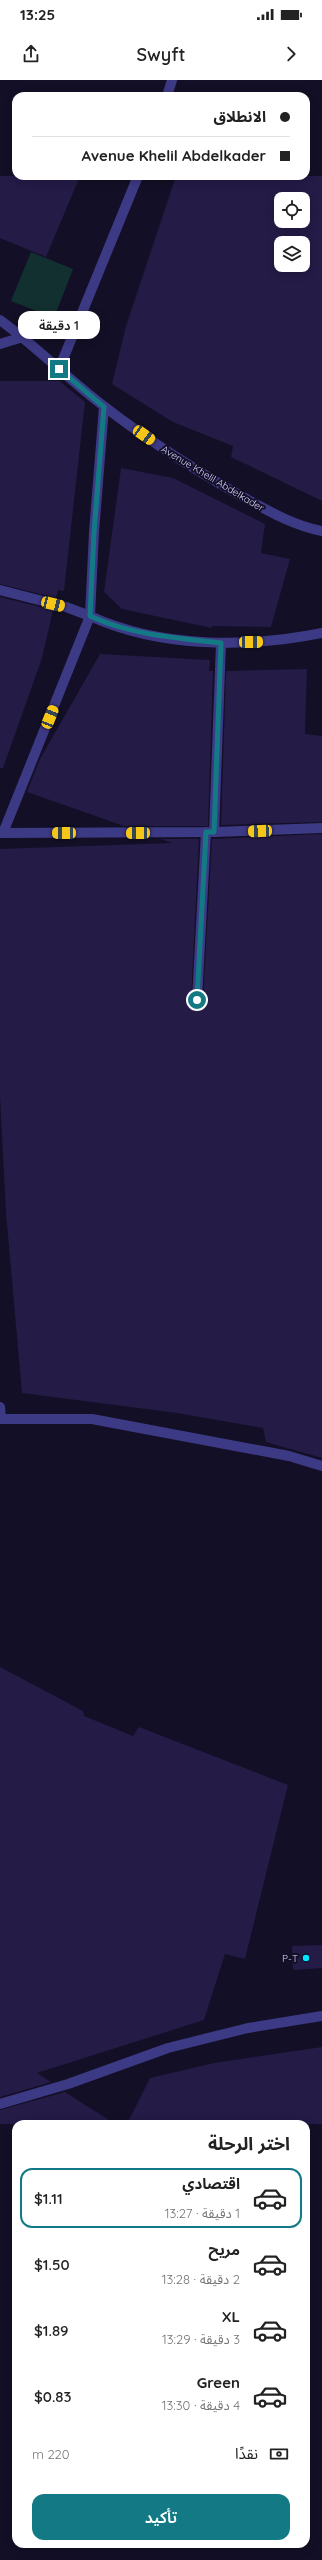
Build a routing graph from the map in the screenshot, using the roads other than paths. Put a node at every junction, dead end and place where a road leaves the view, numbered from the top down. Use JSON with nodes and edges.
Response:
{"nodes":[{"id":1,"x":172,"y":80,"type":"edge"},
{"id":2,"x":168,"y":92,"type":"edge"},
{"id":3,"x":136,"y":180,"type":"edge"},
{"id":4,"x":0,"y":320,"type":"edge"},
{"id":5,"x":23,"y":337,"type":"junction"},
{"id":6,"x":0,"y":344,"type":"edge"},
{"id":7,"x":59,"y":369,"type":"junction"},
{"id":8,"x":104,"y":407,"type":"junction"},
{"id":9,"x":309,"y":528,"type":"junction"},
{"id":10,"x":322,"y":531,"type":"edge"},
{"id":11,"x":322,"y":539,"type":"edge"},
{"id":12,"x":0,"y":590,"type":"edge"},
{"id":13,"x":90,"y":616,"type":"junction"},
{"id":14,"x":322,"y":633,"type":"edge"},
{"id":15,"x":221,"y":643,"type":"junction"},
{"id":16,"x":322,"y":828,"type":"edge"},
{"id":17,"x":210,"y":832,"type":"junction"},
{"id":18,"x":2,"y":833,"type":"edge"},
{"id":19,"x":197,"y":1000,"type":"dead end"},
{"id":20,"x":0,"y":1407,"type":"edge"},
{"id":21,"x":0,"y":1419,"type":"edge"},
{"id":22,"x":322,"y":1466,"type":"edge"},
{"id":23,"x":322,"y":2016,"type":"edge"},
{"id":24,"x":0,"y":2104,"type":"edge"}],
"edges":[{"from":1,"to":2,"type":"street"},
{"from":3,"to":7,"type":"street"},
{"from":4,"to":5,"type":"street","name":"Avenue Khelil Abdelkader"},
{"from":5,"to":6,"type":"street"},
{"from":5,"to":7,"type":"street","name":"Avenue Khelil Abdelkader"},
{"from":7,"to":8,"type":"street","name":"Avenue Khelil Abdelkader"},
{"from":8,"to":9,"type":"street","name":"Avenue Khelil Abdelkader"},
{"from":8,"to":13,"type":"street"},
{"from":9,"to":10,"type":"street","name":"Avenue Khelil Abdelkader"},
{"from":9,"to":11,"type":"street"},
{"from":12,"to":13,"type":"street"},
{"from":13,"to":15,"type":"street"},
{"from":13,"to":18,"type":"street"},
{"from":14,"to":15,"type":"street"},
{"from":15,"to":17,"type":"street"},
{"from":16,"to":17,"type":"street"},
{"from":17,"to":18,"type":"street"},
{"from":17,"to":19,"type":"street"},
{"from":20,"to":21,"type":"street"},
{"from":21,"to":22,"type":"street"},
{"from":23,"to":24,"type":"street"}]}
